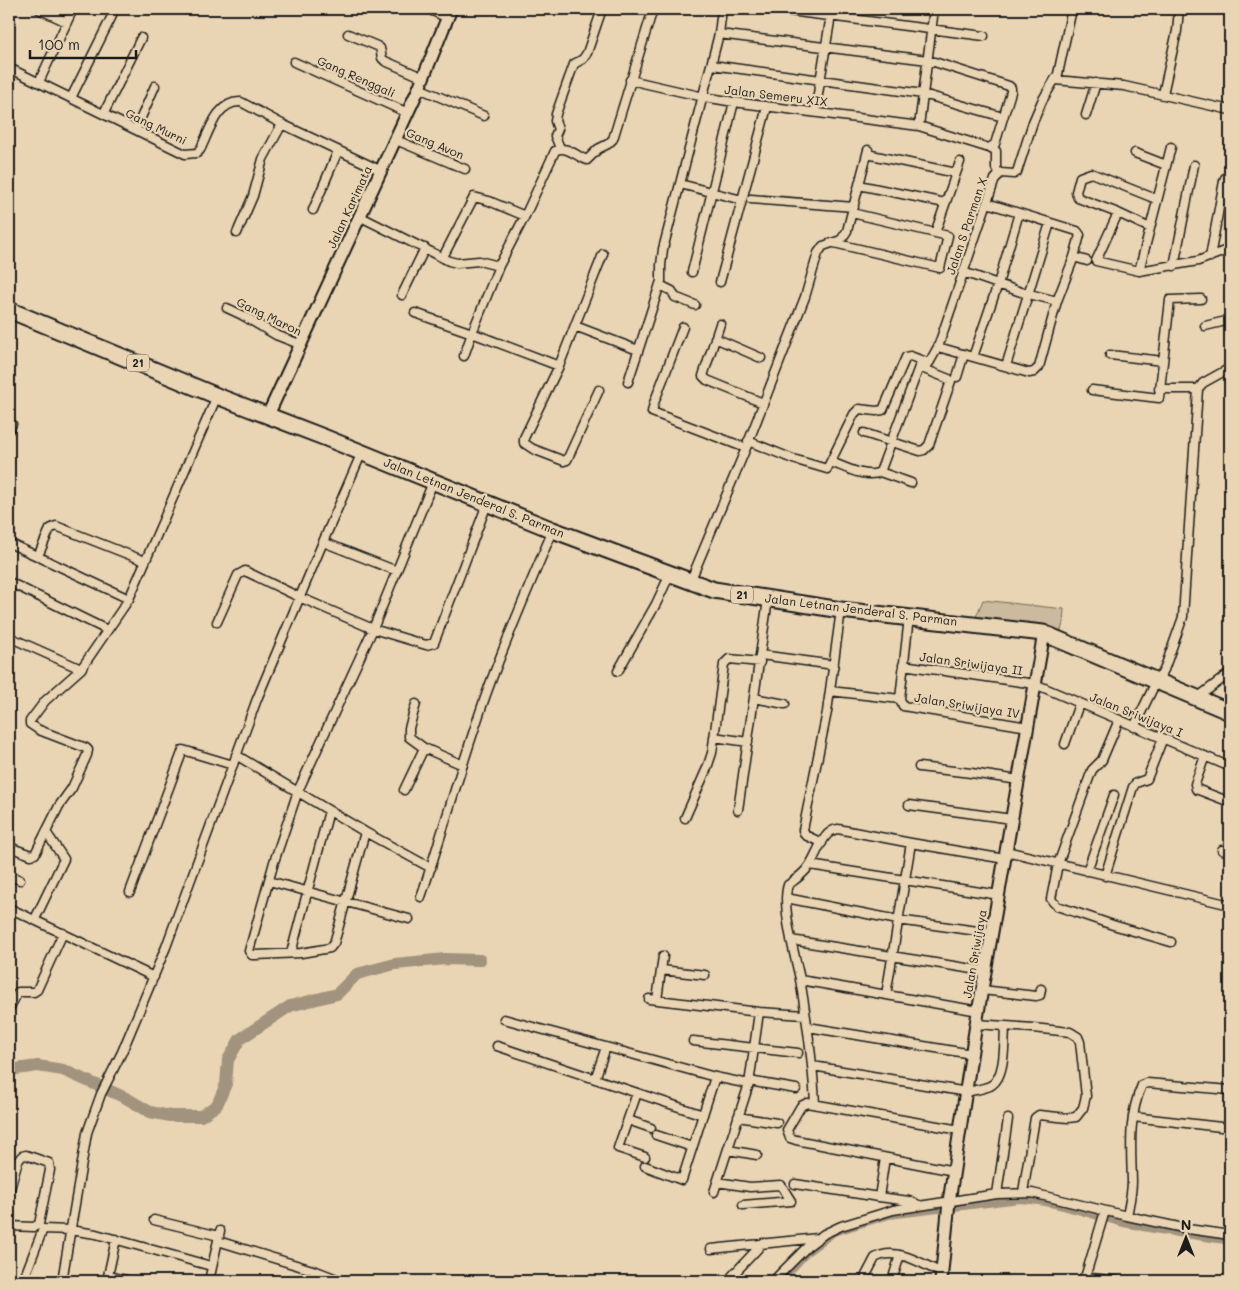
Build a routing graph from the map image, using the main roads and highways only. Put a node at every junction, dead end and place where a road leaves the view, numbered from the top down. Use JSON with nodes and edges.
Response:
{"nodes":[{"id":1,"x":9,"y":310,"type":"edge"},
{"id":2,"x":1230,"y":712,"type":"edge"}],
"edges":[{"from":1,"to":2,"type":"highway","name":"Jalan Letnan Jenderal S. Parman","number":"21"}]}
